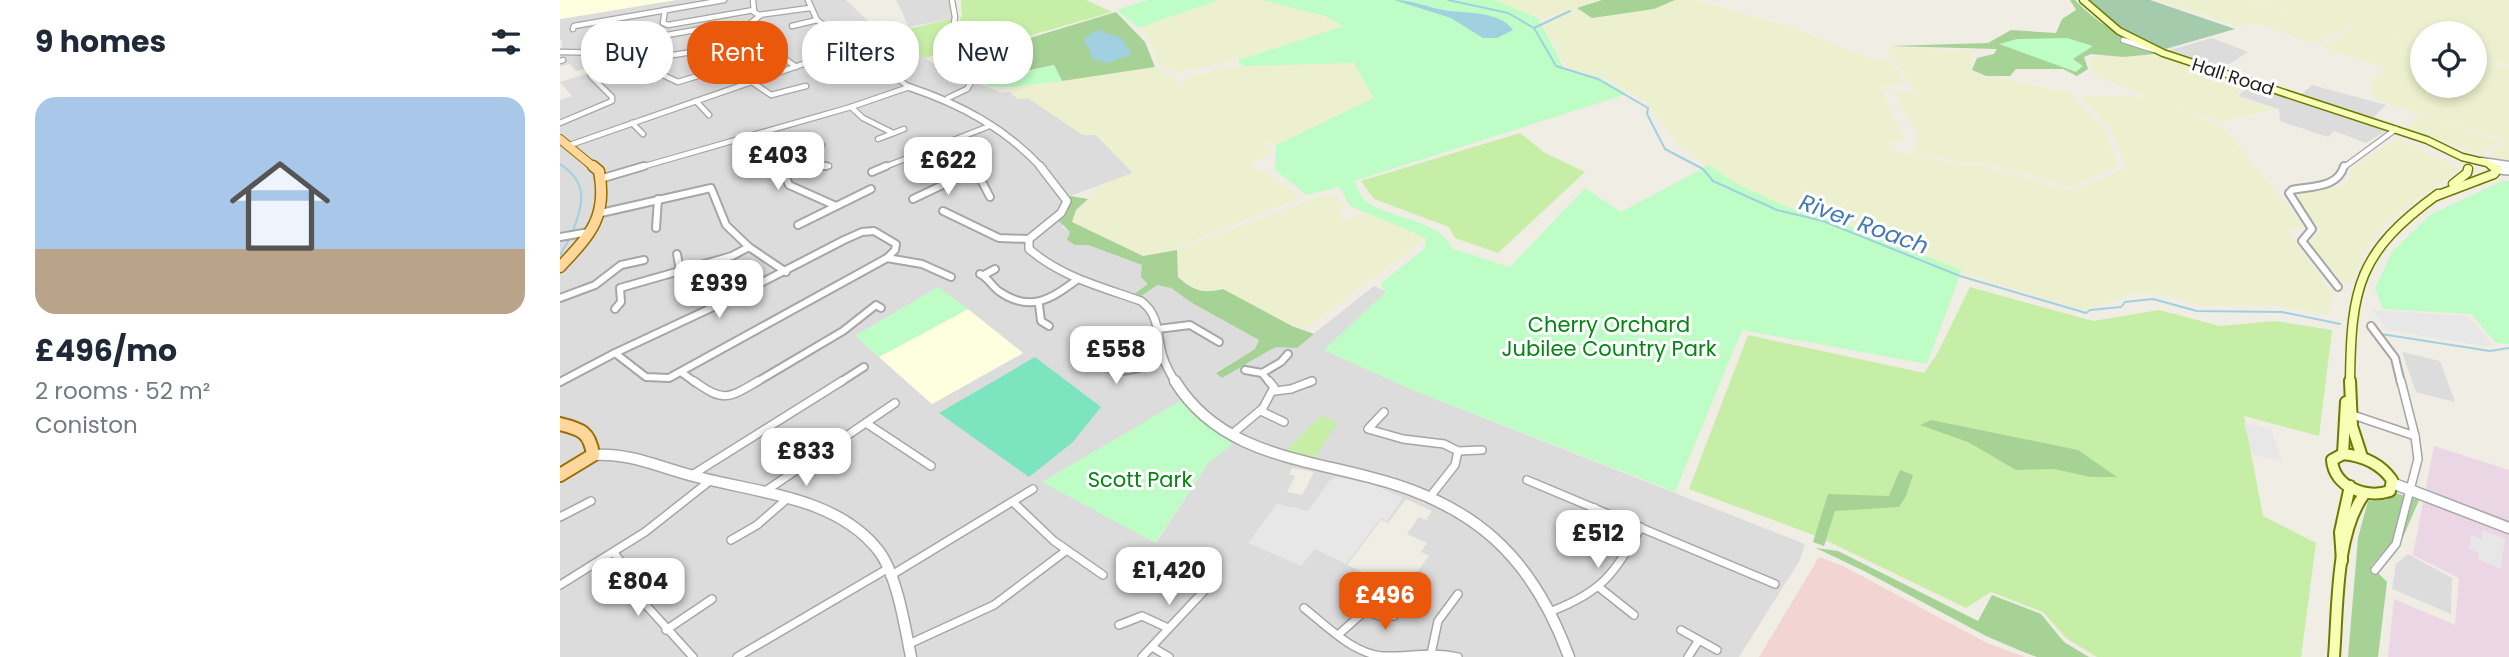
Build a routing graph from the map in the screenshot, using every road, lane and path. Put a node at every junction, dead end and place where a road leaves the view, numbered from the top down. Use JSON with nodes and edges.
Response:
{"nodes":[{"id":1,"x":724,"y":0,"type":"edge"},
{"id":2,"x":753,"y":0,"type":"edge"},
{"id":3,"x":808,"y":0,"type":"edge"},
{"id":4,"x":952,"y":0,"type":"edge"},
{"id":5,"x":2083,"y":0,"type":"edge"},
{"id":6,"x":810,"y":8,"type":"junction"},
{"id":7,"x":665,"y":10,"type":"junction"},
{"id":8,"x":754,"y":10,"type":"junction"},
{"id":9,"x":761,"y":15,"type":"junction"},
{"id":10,"x":612,"y":19,"type":"joint"},
{"id":11,"x":698,"y":20,"type":"joint"},
{"id":12,"x":817,"y":20,"type":"joint"},
{"id":13,"x":753,"y":21,"type":"edge"},
{"id":14,"x":792,"y":26,"type":"dead end"},
{"id":15,"x":573,"y":29,"type":"dead end"},
{"id":16,"x":2123,"y":40,"type":"dead end"},
{"id":17,"x":2154,"y":50,"type":"junction"},
{"id":18,"x":560,"y":52,"type":"edge"},
{"id":19,"x":581,"y":52,"type":"edge"},
{"id":20,"x":788,"y":61,"type":"edge"},
{"id":21,"x":802,"y":65,"type":"edge"},
{"id":22,"x":727,"y":66,"type":"joint"},
{"id":23,"x":796,"y":67,"type":"junction"},
{"id":24,"x":788,"y":70,"type":"edge"},
{"id":25,"x":599,"y":84,"type":"edge"},
{"id":26,"x":745,"y":84,"type":"edge"},
{"id":27,"x":754,"y":84,"type":"edge"},
{"id":28,"x":905,"y":84,"type":"edge"},
{"id":29,"x":806,"y":86,"type":"dead end"},
{"id":30,"x":909,"y":87,"type":"junction"},
{"id":31,"x":947,"y":98,"type":"junction"},
{"id":32,"x":696,"y":101,"type":"junction"},
{"id":33,"x":851,"y":107,"type":"junction"},
{"id":34,"x":709,"y":115,"type":"dead end"},
{"id":35,"x":560,"y":123,"type":"edge"},
{"id":36,"x":632,"y":123,"type":"junction"},
{"id":37,"x":992,"y":125,"type":"junction"},
{"id":38,"x":904,"y":129,"type":"dead end"},
{"id":39,"x":2396,"y":129,"type":"junction"},
{"id":40,"x":765,"y":132,"type":"junction"},
{"id":41,"x":893,"y":133,"type":"junction"},
{"id":42,"x":643,"y":134,"type":"dead end"},
{"id":43,"x":700,"y":139,"type":"dead end"},
{"id":44,"x":878,"y":139,"type":"dead end"},
{"id":45,"x":564,"y":142,"type":"edge"},
{"id":46,"x":822,"y":145,"type":"dead end"},
{"id":47,"x":939,"y":146,"type":"junction"},
{"id":48,"x":704,"y":150,"type":"junction"},
{"id":49,"x":2464,"y":161,"type":"junction"},
{"id":50,"x":2482,"y":161,"type":"junction"},
{"id":51,"x":813,"y":163,"type":"junction"},
{"id":52,"x":2509,"y":165,"type":"edge"},
{"id":53,"x":828,"y":166,"type":"dead end"},
{"id":54,"x":2468,"y":169,"type":"junction"},
{"id":55,"x":782,"y":171,"type":"junction"},
{"id":56,"x":972,"y":171,"type":"junction"},
{"id":57,"x":2509,"y":171,"type":"edge"},
{"id":58,"x":872,"y":172,"type":"dead end"},
{"id":59,"x":2493,"y":172,"type":"junction"},
{"id":60,"x":702,"y":178,"type":"dead end"},
{"id":61,"x":600,"y":179,"type":"junction"},
{"id":62,"x":701,"y":188,"type":"junction"},
{"id":63,"x":871,"y":189,"type":"dead end"},
{"id":64,"x":2436,"y":195,"type":"junction"},
{"id":65,"x":990,"y":197,"type":"dead end"},
{"id":66,"x":919,"y":198,"type":"dead end"},
{"id":67,"x":658,"y":199,"type":"junction"},
{"id":68,"x":836,"y":206,"type":"junction"},
{"id":69,"x":943,"y":211,"type":"dead end"},
{"id":70,"x":601,"y":213,"type":"junction"},
{"id":71,"x":798,"y":225,"type":"dead end"},
{"id":72,"x":656,"y":228,"type":"dead end"},
{"id":73,"x":594,"y":230,"type":"junction"},
{"id":74,"x":560,"y":237,"type":"edge"},
{"id":75,"x":1029,"y":239,"type":"junction"},
{"id":76,"x":749,"y":247,"type":"junction"},
{"id":77,"x":677,"y":254,"type":"dead end"},
{"id":78,"x":887,"y":258,"type":"junction"},
{"id":79,"x":644,"y":260,"type":"dead end"},
{"id":80,"x":560,"y":267,"type":"edge"},
{"id":81,"x":995,"y":269,"type":"dead end"},
{"id":82,"x":680,"y":271,"type":"junction"},
{"id":83,"x":786,"y":272,"type":"junction"},
{"id":84,"x":951,"y":276,"type":"dead end"},
{"id":85,"x":1079,"y":279,"type":"junction"},
{"id":86,"x":2338,"y":287,"type":"dead end"},
{"id":87,"x":560,"y":298,"type":"edge"},
{"id":88,"x":1039,"y":305,"type":"junction"},
{"id":89,"x":881,"y":308,"type":"dead end"},
{"id":90,"x":615,"y":309,"type":"dead end"},
{"id":91,"x":1049,"y":326,"type":"dead end"},
{"id":92,"x":2371,"y":326,"type":"dead end"},
{"id":93,"x":1158,"y":328,"type":"junction"},
{"id":94,"x":1219,"y":342,"type":"dead end"},
{"id":95,"x":1093,"y":349,"type":"dead end"},
{"id":96,"x":614,"y":352,"type":"junction"},
{"id":97,"x":1288,"y":354,"type":"dead end"},
{"id":98,"x":1164,"y":359,"type":"junction"},
{"id":99,"x":864,"y":368,"type":"dead end"},
{"id":100,"x":1245,"y":370,"type":"dead end"},
{"id":101,"x":681,"y":372,"type":"junction"},
{"id":102,"x":1262,"y":373,"type":"junction"},
{"id":103,"x":1312,"y":381,"type":"dead end"},
{"id":104,"x":560,"y":382,"type":"edge"},
{"id":105,"x":1275,"y":391,"type":"junction"},
{"id":106,"x":2349,"y":398,"type":"junction"},
{"id":107,"x":895,"y":403,"type":"dead end"},
{"id":108,"x":1261,"y":411,"type":"junction"},
{"id":109,"x":1384,"y":412,"type":"dead end"},
{"id":110,"x":2353,"y":415,"type":"junction"},
{"id":111,"x":1284,"y":422,"type":"dead end"},
{"id":112,"x":866,"y":423,"type":"junction"},
{"id":113,"x":560,"y":425,"type":"edge"},
{"id":114,"x":1231,"y":435,"type":"junction"},
{"id":115,"x":2415,"y":436,"type":"junction"},
{"id":116,"x":593,"y":450,"type":"junction"},
{"id":117,"x":1482,"y":450,"type":"dead end"},
{"id":118,"x":1458,"y":451,"type":"junction"},
{"id":119,"x":2343,"y":454,"type":"junction"},
{"id":120,"x":2362,"y":457,"type":"junction"},
{"id":121,"x":931,"y":466,"type":"dead end"},
{"id":122,"x":560,"y":475,"type":"edge"},
{"id":123,"x":692,"y":475,"type":"junction"},
{"id":124,"x":711,"y":480,"type":"junction"},
{"id":125,"x":1527,"y":480,"type":"dead end"},
{"id":126,"x":2392,"y":483,"type":"junction"},
{"id":127,"x":2350,"y":486,"type":"junction"},
{"id":128,"x":1033,"y":489,"type":"dead end"},
{"id":129,"x":2410,"y":490,"type":"junction"},
{"id":130,"x":764,"y":492,"type":"junction"},
{"id":131,"x":2365,"y":493,"type":"junction"},
{"id":132,"x":788,"y":498,"type":"junction"},
{"id":133,"x":1429,"y":498,"type":"junction"},
{"id":134,"x":591,"y":500,"type":"dead end"},
{"id":135,"x":1013,"y":502,"type":"junction"},
{"id":136,"x":1595,"y":508,"type":"junction"},
{"id":137,"x":560,"y":517,"type":"edge"},
{"id":138,"x":1641,"y":527,"type":"junction"},
{"id":139,"x":2509,"y":528,"type":"edge"},
{"id":140,"x":1575,"y":539,"type":"dead end"},
{"id":141,"x":732,"y":540,"type":"dead end"},
{"id":142,"x":1067,"y":550,"type":"junction"},
{"id":143,"x":614,"y":553,"type":"junction"},
{"id":144,"x":2342,"y":561,"type":"junction"},
{"id":145,"x":2375,"y":570,"type":"dead end"},
{"id":146,"x":888,"y":572,"type":"junction"},
{"id":147,"x":1103,"y":575,"type":"dead end"},
{"id":148,"x":1217,"y":577,"type":"dead end"},
{"id":149,"x":1774,"y":584,"type":"dead end"},
{"id":150,"x":560,"y":585,"type":"edge"},
{"id":151,"x":1600,"y":588,"type":"junction"},
{"id":152,"x":1458,"y":594,"type":"dead end"},
{"id":153,"x":712,"y":599,"type":"dead end"},
{"id":154,"x":1402,"y":604,"type":"dead end"},
{"id":155,"x":1304,"y":608,"type":"dead end"},
{"id":156,"x":1552,"y":611,"type":"junction"},
{"id":157,"x":1634,"y":615,"type":"dead end"},
{"id":158,"x":1119,"y":625,"type":"dead end"},
{"id":159,"x":1168,"y":628,"type":"junction"},
{"id":160,"x":666,"y":630,"type":"junction"},
{"id":161,"x":1681,"y":630,"type":"dead end"},
{"id":162,"x":1339,"y":634,"type":"junction"},
{"id":163,"x":1699,"y":640,"type":"junction"},
{"id":164,"x":909,"y":644,"type":"junction"},
{"id":165,"x":1152,"y":647,"type":"junction"},
{"id":166,"x":1717,"y":650,"type":"dead end"},
{"id":167,"x":1431,"y":654,"type":"junction"},
{"id":168,"x":693,"y":657,"type":"edge"},
{"id":169,"x":737,"y":657,"type":"edge"},
{"id":170,"x":911,"y":657,"type":"edge"},
{"id":171,"x":1142,"y":657,"type":"edge"},
{"id":172,"x":1170,"y":657,"type":"edge"},
{"id":173,"x":1458,"y":657,"type":"edge"},
{"id":174,"x":1569,"y":657,"type":"edge"},
{"id":175,"x":1688,"y":657,"type":"edge"},
{"id":176,"x":2334,"y":657,"type":"edge"}],
"edges":[{"from":1,"to":7,"type":"street"},
{"from":2,"to":8,"type":"street"},
{"from":3,"to":6,"type":"street"},
{"from":4,"to":31,"type":"street"},
{"from":5,"to":17,"type":"main road","name":"Hall Road"},
{"from":6,"to":9,"type":"street"},
{"from":6,"to":12,"type":"street"},
{"from":7,"to":10,"type":"street"},
{"from":7,"to":11,"type":"street"},
{"from":8,"to":9,"type":"street"},
{"from":8,"to":11,"type":"street"},
{"from":9,"to":13,"type":"street"},
{"from":10,"to":15,"type":"street"},
{"from":12,"to":14,"type":"street"},
{"from":16,"to":17,"type":"street"},
{"from":17,"to":39,"type":"main road","name":"Hall Road"},
{"from":18,"to":19,"type":"street"},
{"from":20,"to":23,"type":"street"},
{"from":21,"to":23,"type":"street"},
{"from":22,"to":22,"type":"street"},
{"from":23,"to":24,"type":"street"},
{"from":25,"to":35,"type":"street"},
{"from":26,"to":32,"type":"street"},
{"from":27,"to":29,"type":"street"},
{"from":28,"to":30,"type":"street"},
{"from":30,"to":31,"type":"street"},
{"from":30,"to":33,"type":"street"},
{"from":31,"to":37,"type":"street"},
{"from":32,"to":34,"type":"street"},
{"from":32,"to":36,"type":"street"},
{"from":33,"to":40,"type":"street"},
{"from":33,"to":41,"type":"street"},
{"from":36,"to":42,"type":"street"},
{"from":36,"to":45,"type":"street"},
{"from":37,"to":47,"type":"street"},
{"from":37,"to":75,"type":"street"},
{"from":38,"to":41,"type":"street"},
{"from":39,"to":49,"type":"main road","name":"Hall Road"},
{"from":39,"to":86,"type":"street"},
{"from":40,"to":48,"type":"street"},
{"from":40,"to":55,"type":"street"},
{"from":41,"to":44,"type":"street"},
{"from":43,"to":48,"type":"street"},
{"from":45,"to":61,"type":"main road"},
{"from":46,"to":51,"type":"street"},
{"from":47,"to":56,"type":"street"},
{"from":47,"to":58,"type":"street"},
{"from":48,"to":61,"type":"street"},
{"from":49,"to":50,"type":"main road"},
{"from":49,"to":54,"type":"main road","name":"Hall Road"},
{"from":50,"to":52,"type":"street"},
{"from":50,"to":59,"type":"main road"},
{"from":51,"to":53,"type":"street"},
{"from":51,"to":55,"type":"street"},
{"from":54,"to":59,"type":"main road"},
{"from":54,"to":64,"type":"main road"},
{"from":55,"to":68,"type":"street"},
{"from":56,"to":65,"type":"street"},
{"from":56,"to":66,"type":"street"},
{"from":57,"to":59,"type":"street"},
{"from":59,"to":64,"type":"main road"},
{"from":60,"to":62,"type":"street"},
{"from":61,"to":70,"type":"main road"},
{"from":62,"to":67,"type":"street"},
{"from":62,"to":76,"type":"street"},
{"from":63,"to":68,"type":"street"},
{"from":64,"to":106,"type":"main road"},
{"from":67,"to":70,"type":"street"},
{"from":67,"to":72,"type":"street"},
{"from":68,"to":71,"type":"street"},
{"from":69,"to":75,"type":"street"},
{"from":70,"to":73,"type":"main road"},
{"from":73,"to":74,"type":"street"},
{"from":73,"to":80,"type":"main road"},
{"from":75,"to":85,"type":"street"},
{"from":76,"to":82,"type":"street"},
{"from":76,"to":83,"type":"street"},
{"from":77,"to":82,"type":"street"},
{"from":78,"to":83,"type":"street"},
{"from":78,"to":84,"type":"street"},
{"from":78,"to":101,"type":"street"},
{"from":79,"to":87,"type":"street"},
{"from":81,"to":88,"type":"street"},
{"from":82,"to":90,"type":"street"},
{"from":83,"to":96,"type":"street"},
{"from":85,"to":88,"type":"street"},
{"from":85,"to":93,"type":"street"},
{"from":88,"to":91,"type":"street"},
{"from":89,"to":101,"type":"street"},
{"from":92,"to":115,"type":"street"},
{"from":93,"to":94,"type":"street"},
{"from":93,"to":98,"type":"street"},
{"from":95,"to":98,"type":"street"},
{"from":96,"to":101,"type":"street"},
{"from":96,"to":104,"type":"street"},
{"from":97,"to":102,"type":"street"},
{"from":98,"to":114,"type":"street"},
{"from":99,"to":123,"type":"street"},
{"from":100,"to":102,"type":"street"},
{"from":102,"to":105,"type":"street"},
{"from":103,"to":105,"type":"street"},
{"from":105,"to":108,"type":"street"},
{"from":106,"to":110,"type":"main road"},
{"from":106,"to":119,"type":"main road"},
{"from":107,"to":112,"type":"street"},
{"from":108,"to":111,"type":"street"},
{"from":108,"to":114,"type":"street"},
{"from":109,"to":118,"type":"street"},
{"from":110,"to":115,"type":"street"},
{"from":110,"to":120,"type":"main road"},
{"from":112,"to":121,"type":"street"},
{"from":112,"to":130,"type":"street"},
{"from":113,"to":116,"type":"main road"},
{"from":114,"to":133,"type":"street"},
{"from":115,"to":129,"type":"street"},
{"from":116,"to":122,"type":"main road"},
{"from":116,"to":123,"type":"street"},
{"from":117,"to":118,"type":"street"},
{"from":118,"to":133,"type":"street"},
{"from":119,"to":120,"type":"main road"},
{"from":119,"to":127,"type":"main road"},
{"from":120,"to":126,"type":"main road"},
{"from":123,"to":124,"type":"street"},
{"from":124,"to":130,"type":"street"},
{"from":124,"to":143,"type":"street"},
{"from":125,"to":136,"type":"street"},
{"from":126,"to":129,"type":"street"},
{"from":126,"to":131,"type":"main road"},
{"from":127,"to":131,"type":"main road"},
{"from":127,"to":144,"type":"main road"},
{"from":128,"to":135,"type":"street"},
{"from":129,"to":139,"type":"street"},
{"from":129,"to":145,"type":"street"},
{"from":130,"to":132,"type":"street"},
{"from":131,"to":144,"type":"main road"},
{"from":132,"to":141,"type":"street"},
{"from":132,"to":146,"type":"street"},
{"from":133,"to":156,"type":"street"},
{"from":134,"to":137,"type":"street"},
{"from":135,"to":142,"type":"street"},
{"from":135,"to":146,"type":"street"},
{"from":136,"to":138,"type":"street"},
{"from":136,"to":140,"type":"street"},
{"from":138,"to":149,"type":"street"},
{"from":138,"to":151,"type":"street"},
{"from":142,"to":147,"type":"street"},
{"from":142,"to":164,"type":"street"},
{"from":143,"to":150,"type":"street"},
{"from":143,"to":160,"type":"street"},
{"from":144,"to":176,"type":"main road"},
{"from":146,"to":164,"type":"street"},
{"from":146,"to":169,"type":"street"},
{"from":148,"to":159,"type":"street"},
{"from":151,"to":156,"type":"street"},
{"from":151,"to":157,"type":"street"},
{"from":152,"to":167,"type":"street"},
{"from":153,"to":160,"type":"street"},
{"from":154,"to":162,"type":"street"},
{"from":155,"to":162,"type":"street"},
{"from":156,"to":174,"type":"street"},
{"from":158,"to":159,"type":"street"},
{"from":159,"to":165,"type":"street"},
{"from":160,"to":168,"type":"street"},
{"from":161,"to":163,"type":"street"},
{"from":162,"to":167,"type":"street"},
{"from":163,"to":166,"type":"street"},
{"from":163,"to":175,"type":"street"},
{"from":164,"to":170,"type":"street"},
{"from":165,"to":171,"type":"street"},
{"from":165,"to":172,"type":"street"},
{"from":167,"to":173,"type":"street"}]}
